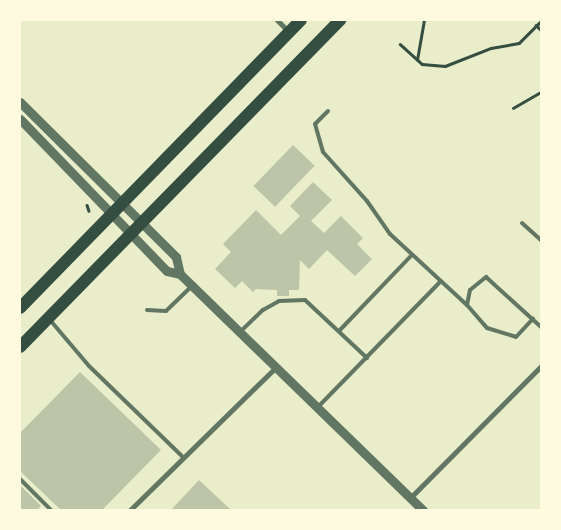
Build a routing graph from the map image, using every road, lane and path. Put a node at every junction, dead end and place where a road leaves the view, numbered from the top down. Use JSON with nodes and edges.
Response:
{"nodes":[{"id":1,"x":277,"y":20,"type":"edge"},
{"id":2,"x":301,"y":20,"type":"edge"},
{"id":3,"x":340,"y":20,"type":"edge"},
{"id":4,"x":424,"y":20,"type":"edge"},
{"id":5,"x":541,"y":21,"type":"edge"},
{"id":6,"x":536,"y":25,"type":"junction"},
{"id":7,"x":541,"y":30,"type":"edge"},
{"id":8,"x":289,"y":32,"type":"junction"},
{"id":9,"x":400,"y":44,"type":"dead end"},
{"id":10,"x":417,"y":60,"type":"junction"},
{"id":11,"x":541,"y":92,"type":"edge"},
{"id":12,"x":20,"y":102,"type":"edge"},
{"id":13,"x":513,"y":108,"type":"dead end"},
{"id":14,"x":328,"y":111,"type":"dead end"},
{"id":15,"x":20,"y":119,"type":"edge"},
{"id":16,"x":123,"y":202,"type":"junction"},
{"id":17,"x":111,"y":215,"type":"junction"},
{"id":18,"x":142,"y":222,"type":"junction"},
{"id":19,"x":522,"y":223,"type":"dead end"},
{"id":20,"x":130,"y":234,"type":"junction"},
{"id":21,"x":541,"y":240,"type":"edge"},
{"id":22,"x":412,"y":255,"type":"junction"},
{"id":23,"x":180,"y":274,"type":"junction"},
{"id":24,"x":440,"y":282,"type":"junction"},
{"id":25,"x":192,"y":286,"type":"junction"},
{"id":26,"x":468,"y":305,"type":"junction"},
{"id":27,"x":20,"y":308,"type":"edge"},
{"id":28,"x":147,"y":310,"type":"dead end"},
{"id":29,"x":48,"y":318,"type":"junction"},
{"id":30,"x":533,"y":320,"type":"junction"},
{"id":31,"x":541,"y":327,"type":"edge"},
{"id":32,"x":339,"y":330,"type":"junction"},
{"id":33,"x":238,"y":333,"type":"junction"},
{"id":34,"x":20,"y":347,"type":"edge"},
{"id":35,"x":367,"y":358,"type":"junction"},
{"id":36,"x":541,"y":366,"type":"edge"},
{"id":37,"x":274,"y":369,"type":"junction"},
{"id":38,"x":318,"y":407,"type":"junction"},
{"id":39,"x":182,"y":456,"type":"junction"},
{"id":40,"x":20,"y":479,"type":"edge"},
{"id":41,"x":410,"y":498,"type":"junction"},
{"id":42,"x":51,"y":510,"type":"edge"},
{"id":43,"x":130,"y":510,"type":"edge"},
{"id":44,"x":423,"y":510,"type":"edge"}],
"edges":[{"from":1,"to":8,"type":"street"},
{"from":2,"to":8,"type":"main road"},
{"from":3,"to":18,"type":"main road"},
{"from":4,"to":10,"type":"path"},
{"from":5,"to":6,"type":"path"},
{"from":6,"to":7,"type":"path"},
{"from":6,"to":10,"type":"path"},
{"from":8,"to":16,"type":"main road"},
{"from":9,"to":10,"type":"path"},
{"from":11,"to":13,"type":"path"},
{"from":12,"to":16,"type":"street"},
{"from":14,"to":22,"type":"lane"},
{"from":15,"to":17,"type":"street"},
{"from":16,"to":17,"type":"main road"},
{"from":16,"to":18,"type":"street"},
{"from":17,"to":20,"type":"street"},
{"from":17,"to":27,"type":"main road"},
{"from":18,"to":20,"type":"main road"},
{"from":18,"to":23,"type":"street"},
{"from":19,"to":21,"type":"lane"},
{"from":20,"to":23,"type":"street"},
{"from":20,"to":29,"type":"main road"},
{"from":22,"to":24,"type":"lane"},
{"from":22,"to":32,"type":"lane"},
{"from":23,"to":25,"type":"street"},
{"from":24,"to":26,"type":"lane"},
{"from":24,"to":35,"type":"lane"},
{"from":25,"to":28,"type":"lane"},
{"from":25,"to":33,"type":"street"},
{"from":26,"to":30,"type":"lane"},
{"from":26,"to":30,"type":"lane"},
{"from":29,"to":34,"type":"main road"},
{"from":29,"to":39,"type":"lane"},
{"from":30,"to":31,"type":"lane"},
{"from":32,"to":33,"type":"lane"},
{"from":32,"to":35,"type":"lane"},
{"from":33,"to":37,"type":"street"},
{"from":35,"to":38,"type":"lane"},
{"from":36,"to":41,"type":"street"},
{"from":37,"to":38,"type":"street"},
{"from":37,"to":39,"type":"street"},
{"from":38,"to":41,"type":"street"},
{"from":39,"to":43,"type":"street"},
{"from":40,"to":42,"type":"lane"},
{"from":41,"to":44,"type":"street"}]}
